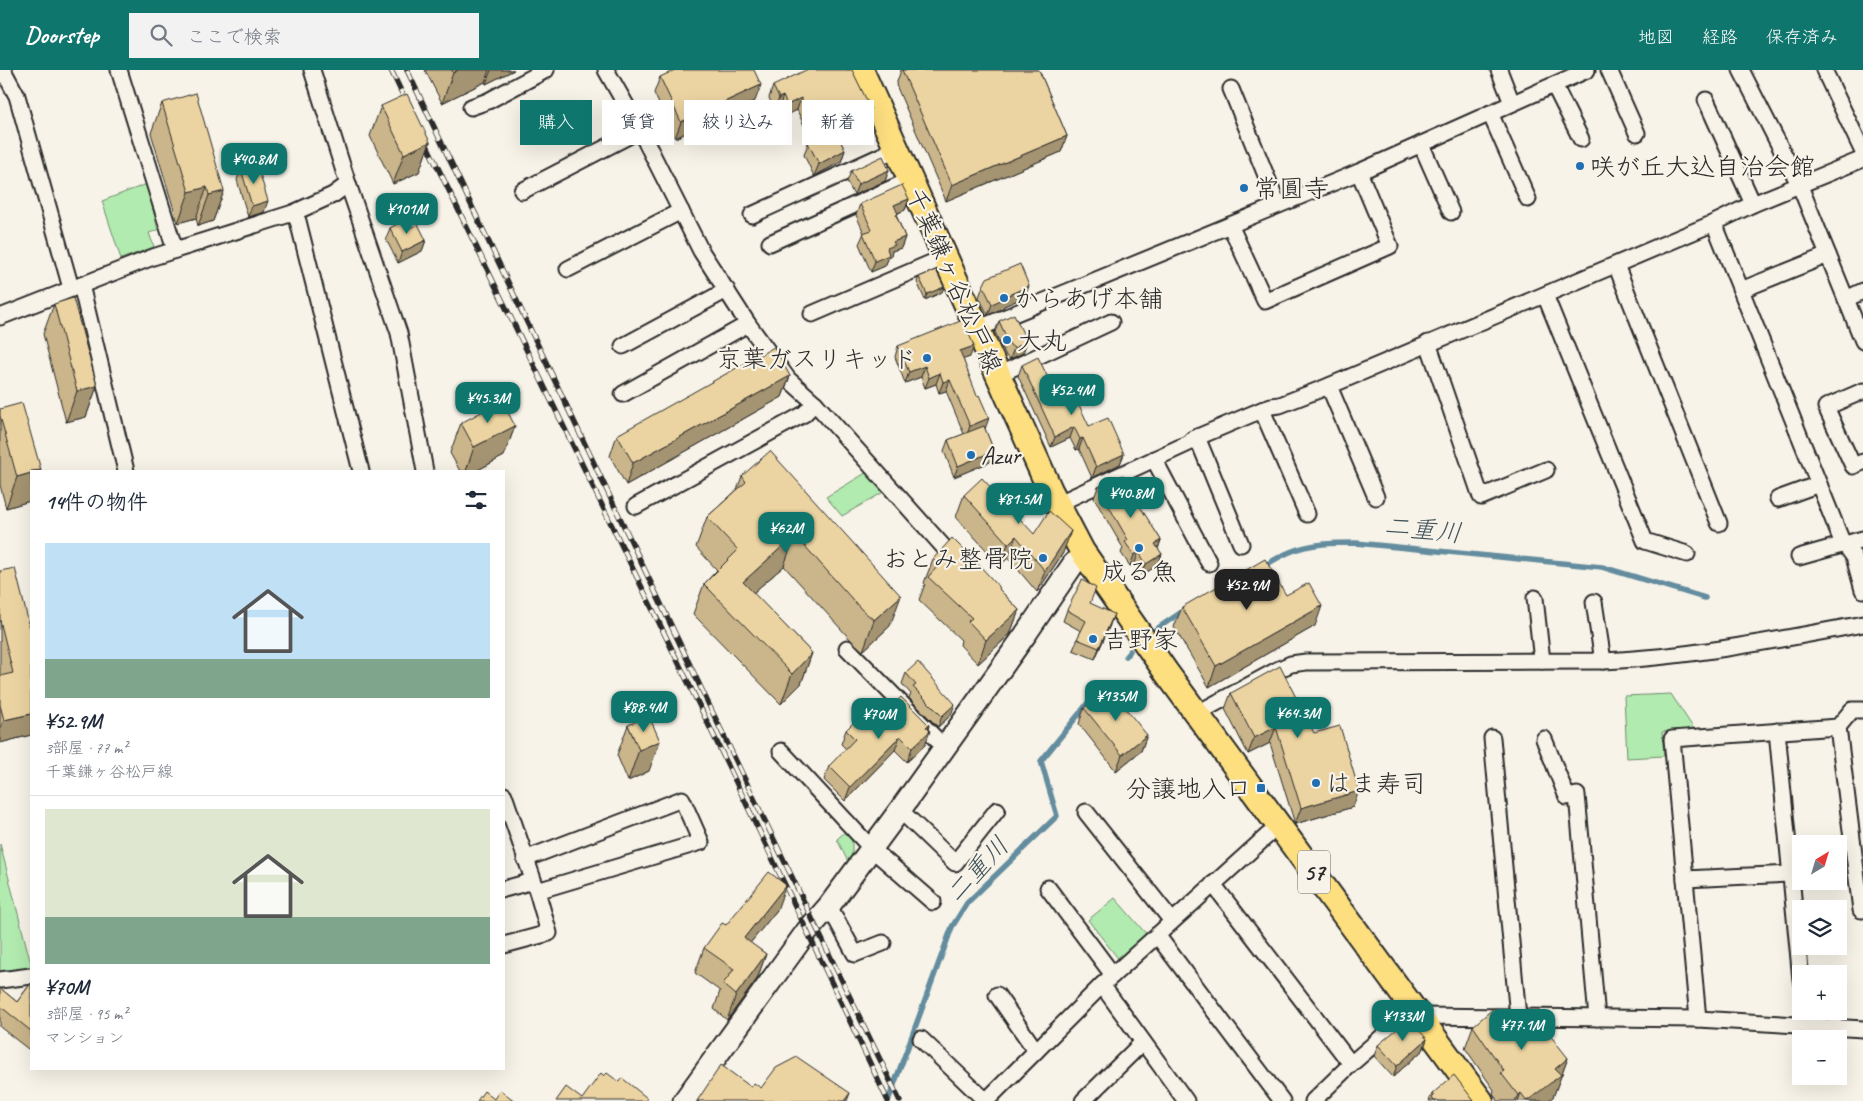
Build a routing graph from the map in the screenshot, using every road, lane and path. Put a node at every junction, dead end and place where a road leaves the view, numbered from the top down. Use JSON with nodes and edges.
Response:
{"nodes":[{"id":1,"x":3,"y":70,"type":"edge"},
{"id":2,"x":119,"y":70,"type":"edge"},
{"id":3,"x":312,"y":70,"type":"edge"},
{"id":4,"x":546,"y":70,"type":"edge"},
{"id":5,"x":606,"y":70,"type":"edge"},
{"id":6,"x":861,"y":70,"type":"edge"},
{"id":7,"x":1499,"y":70,"type":"edge"},
{"id":8,"x":1587,"y":70,"type":"edge"},
{"id":9,"x":1609,"y":70,"type":"edge"},
{"id":10,"x":1741,"y":70,"type":"edge"},
{"id":11,"x":1824,"y":70,"type":"edge"},
{"id":12,"x":1554,"y":85,"type":"junction"},
{"id":13,"x":1231,"y":89,"type":"dead end"},
{"id":14,"x":623,"y":100,"type":"edge"},
{"id":15,"x":1706,"y":100,"type":"dead end"},
{"id":16,"x":1512,"y":103,"type":"junction"},
{"id":17,"x":471,"y":106,"type":"dead end"},
{"id":18,"x":1490,"y":113,"type":"junction"},
{"id":19,"x":1637,"y":132,"type":"dead end"},
{"id":20,"x":1581,"y":139,"type":"dead end"},
{"id":21,"x":1420,"y":144,"type":"junction"},
{"id":22,"x":611,"y":145,"type":"edge"},
{"id":23,"x":648,"y":145,"type":"edge"},
{"id":24,"x":896,"y":149,"type":"junction"},
{"id":25,"x":1863,"y":152,"type":"edge"},
{"id":26,"x":1863,"y":159,"type":"edge"},
{"id":27,"x":1359,"y":172,"type":"junction"},
{"id":28,"x":910,"y":180,"type":"junction"},
{"id":29,"x":348,"y":184,"type":"junction"},
{"id":30,"x":1800,"y":186,"type":"junction"},
{"id":31,"x":522,"y":191,"type":"dead end"},
{"id":32,"x":1528,"y":198,"type":"dead end"},
{"id":33,"x":1753,"y":204,"type":"junction"},
{"id":34,"x":1278,"y":205,"type":"junction"},
{"id":35,"x":681,"y":211,"type":"junction"},
{"id":36,"x":1452,"y":212,"type":"dead end"},
{"id":37,"x":293,"y":213,"type":"junction"},
{"id":38,"x":752,"y":215,"type":"dead end"},
{"id":39,"x":1714,"y":224,"type":"junction"},
{"id":40,"x":1230,"y":225,"type":"junction"},
{"id":41,"x":770,"y":243,"type":"dead end"},
{"id":42,"x":174,"y":250,"type":"junction"},
{"id":43,"x":1828,"y":256,"type":"junction"},
{"id":44,"x":945,"y":257,"type":"junction"},
{"id":45,"x":1616,"y":265,"type":"junction"},
{"id":46,"x":568,"y":269,"type":"dead end"},
{"id":47,"x":76,"y":286,"type":"junction"},
{"id":48,"x":728,"y":290,"type":"junction"},
{"id":49,"x":1741,"y":290,"type":"junction"},
{"id":50,"x":1863,"y":292,"type":"edge"},
{"id":51,"x":1544,"y":295,"type":"junction"},
{"id":52,"x":1846,"y":299,"type":"junction"},
{"id":53,"x":812,"y":314,"type":"dead end"},
{"id":54,"x":0,"y":318,"type":"edge"},
{"id":55,"x":1111,"y":322,"type":"dead end"},
{"id":56,"x":748,"y":324,"type":"junction"},
{"id":57,"x":977,"y":329,"type":"junction"},
{"id":58,"x":1863,"y":341,"type":"edge"},
{"id":59,"x":1428,"y":343,"type":"junction"},
{"id":60,"x":623,"y":346,"type":"dead end"},
{"id":61,"x":998,"y":375,"type":"junction"},
{"id":62,"x":1329,"y":386,"type":"junction"},
{"id":63,"x":1863,"y":391,"type":"edge"},
{"id":64,"x":623,"y":394,"type":"dead end"},
{"id":65,"x":815,"y":403,"type":"junction"},
{"id":66,"x":1262,"y":410,"type":"junction"},
{"id":67,"x":1197,"y":437,"type":"junction"},
{"id":68,"x":1154,"y":459,"type":"junction"},
{"id":69,"x":1863,"y":462,"type":"edge"},
{"id":70,"x":126,"y":470,"type":"edge"},
{"id":71,"x":360,"y":470,"type":"edge"},
{"id":72,"x":425,"y":470,"type":"edge"},
{"id":73,"x":1546,"y":470,"type":"dead end"},
{"id":74,"x":1819,"y":484,"type":"junction"},
{"id":75,"x":1376,"y":497,"type":"dead end"},
{"id":76,"x":1778,"y":499,"type":"dead end"},
{"id":77,"x":1057,"y":504,"type":"junction"},
{"id":78,"x":636,"y":506,"type":"dead end"},
{"id":79,"x":1307,"y":514,"type":"dead end"},
{"id":80,"x":1719,"y":523,"type":"dead end"},
{"id":81,"x":1863,"y":539,"type":"edge"},
{"id":82,"x":1241,"y":544,"type":"dead end"},
{"id":83,"x":1845,"y":545,"type":"junction"},
{"id":84,"x":1687,"y":554,"type":"dead end"},
{"id":85,"x":1799,"y":557,"type":"dead end"},
{"id":86,"x":1074,"y":562,"type":"dead end"},
{"id":87,"x":1209,"y":563,"type":"dead end"},
{"id":88,"x":967,"y":572,"type":"edge"},
{"id":89,"x":1863,"y":590,"type":"edge"},
{"id":90,"x":1535,"y":598,"type":"dead end"},
{"id":91,"x":1594,"y":602,"type":"dead end"},
{"id":92,"x":1863,"y":624,"type":"edge"},
{"id":93,"x":847,"y":648,"type":"dead end"},
{"id":94,"x":1542,"y":661,"type":"junction"},
{"id":95,"x":1603,"y":661,"type":"junction"},
{"id":96,"x":1863,"y":710,"type":"edge"},
{"id":97,"x":1196,"y":714,"type":"junction"},
{"id":98,"x":1838,"y":727,"type":"junction"},
{"id":99,"x":1777,"y":732,"type":"junction"},
{"id":100,"x":1492,"y":738,"type":"dead end"},
{"id":101,"x":1544,"y":738,"type":"dead end"},
{"id":102,"x":945,"y":748,"type":"junction"},
{"id":103,"x":781,"y":751,"type":"dead end"},
{"id":104,"x":505,"y":798,"type":"edge"},
{"id":105,"x":900,"y":810,"type":"junction"},
{"id":106,"x":997,"y":810,"type":"dead end"},
{"id":107,"x":1086,"y":812,"type":"dead end"},
{"id":108,"x":1856,"y":816,"type":"edge"},
{"id":109,"x":1268,"y":835,"type":"dead end"},
{"id":110,"x":872,"y":849,"type":"junction"},
{"id":111,"x":525,"y":859,"type":"junction"},
{"id":112,"x":1790,"y":874,"type":"junction"},
{"id":113,"x":1685,"y":879,"type":"junction"},
{"id":114,"x":1213,"y":884,"type":"junction"},
{"id":115,"x":535,"y":886,"type":"junction"},
{"id":116,"x":1048,"y":888,"type":"dead end"},
{"id":117,"x":505,"y":889,"type":"edge"},
{"id":118,"x":933,"y":902,"type":"dead end"},
{"id":119,"x":829,"y":906,"type":"junction"},
{"id":120,"x":1863,"y":910,"type":"edge"},
{"id":121,"x":1172,"y":921,"type":"junction"},
{"id":122,"x":1157,"y":935,"type":"junction"},
{"id":123,"x":883,"y":943,"type":"dead end"},
{"id":124,"x":505,"y":945,"type":"edge"},
{"id":125,"x":1799,"y":965,"type":"edge"},
{"id":126,"x":1113,"y":975,"type":"junction"},
{"id":127,"x":30,"y":976,"type":"edge"},
{"id":128,"x":0,"y":980,"type":"edge"},
{"id":129,"x":1102,"y":985,"type":"junction"},
{"id":130,"x":997,"y":995,"type":"dead end"},
{"id":131,"x":1412,"y":1017,"type":"junction"},
{"id":132,"x":1518,"y":1017,"type":"junction"},
{"id":133,"x":1597,"y":1018,"type":"junction"},
{"id":134,"x":1792,"y":1018,"type":"edge"},
{"id":135,"x":1698,"y":1019,"type":"junction"},
{"id":136,"x":1816,"y":1020,"type":"edge"},
{"id":137,"x":1863,"y":1029,"type":"edge"},
{"id":138,"x":920,"y":1039,"type":"dead end"},
{"id":139,"x":1143,"y":1042,"type":"junction"},
{"id":140,"x":1036,"y":1052,"type":"junction"},
{"id":141,"x":1351,"y":1064,"type":"junction"},
{"id":142,"x":684,"y":1101,"type":"edge"},
{"id":143,"x":1083,"y":1101,"type":"edge"},
{"id":144,"x":1186,"y":1101,"type":"edge"},
{"id":145,"x":1282,"y":1101,"type":"edge"},
{"id":146,"x":1312,"y":1101,"type":"edge"},
{"id":147,"x":1481,"y":1101,"type":"edge"}],
"edges":[{"from":1,"to":47,"type":"street"},
{"from":2,"to":42,"type":"street"},
{"from":3,"to":29,"type":"street"},
{"from":4,"to":17,"type":"street"},
{"from":5,"to":14,"type":"street"},
{"from":6,"to":24,"type":"main road","name":"千葉鎌ヶ谷松戸線","number":"57"},
{"from":7,"to":16,"type":"street"},
{"from":8,"to":12,"type":"street"},
{"from":9,"to":19,"type":"street"},
{"from":10,"to":30,"type":"street"},
{"from":11,"to":25,"type":"street"},
{"from":12,"to":16,"type":"street"},
{"from":12,"to":20,"type":"street"},
{"from":13,"to":34,"type":"street"},
{"from":15,"to":33,"type":"street"},
{"from":16,"to":18,"type":"street"},
{"from":18,"to":21,"type":"street"},
{"from":18,"to":32,"type":"street"},
{"from":21,"to":27,"type":"street"},
{"from":21,"to":36,"type":"street"},
{"from":22,"to":31,"type":"street"},
{"from":23,"to":35,"type":"street"},
{"from":24,"to":28,"type":"main road","name":"千葉鎌ヶ谷松戸線","number":"57"},
{"from":24,"to":38,"type":"street"},
{"from":26,"to":30,"type":"street"},
{"from":27,"to":34,"type":"street"},
{"from":27,"to":40,"type":"street"},
{"from":28,"to":41,"type":"street"},
{"from":28,"to":44,"type":"main road","name":"千葉鎌ヶ谷松戸線","number":"57"},
{"from":29,"to":37,"type":"street"},
{"from":29,"to":72,"type":"street"},
{"from":30,"to":33,"type":"street"},
{"from":30,"to":43,"type":"street"},
{"from":33,"to":39,"type":"street"},
{"from":34,"to":40,"type":"street"},
{"from":35,"to":46,"type":"street"},
{"from":35,"to":48,"type":"street"},
{"from":37,"to":42,"type":"street"},
{"from":37,"to":71,"type":"street"},
{"from":39,"to":45,"type":"street"},
{"from":39,"to":49,"type":"street"},
{"from":40,"to":57,"type":"street"},
{"from":42,"to":47,"type":"street"},
{"from":43,"to":49,"type":"street"},
{"from":43,"to":52,"type":"street"},
{"from":44,"to":53,"type":"street"},
{"from":44,"to":57,"type":"main road","name":"千葉鎌ヶ谷松戸線","number":"57"},
{"from":45,"to":51,"type":"street"},
{"from":45,"to":80,"type":"street"},
{"from":47,"to":54,"type":"street"},
{"from":47,"to":70,"type":"street"},
{"from":48,"to":56,"type":"street"},
{"from":48,"to":60,"type":"street"},
{"from":49,"to":74,"type":"street"},
{"from":50,"to":52,"type":"street"},
{"from":51,"to":59,"type":"street"},
{"from":51,"to":84,"type":"street"},
{"from":52,"to":58,"type":"street"},
{"from":55,"to":61,"type":"street"},
{"from":56,"to":64,"type":"street"},
{"from":56,"to":65,"type":"street"},
{"from":57,"to":61,"type":"main road","name":"千葉鎌ヶ谷松戸線","number":"57"},
{"from":59,"to":62,"type":"street"},
{"from":59,"to":73,"type":"street"},
{"from":61,"to":77,"type":"main road","name":"千葉鎌ヶ谷松戸線","number":"57"},
{"from":62,"to":66,"type":"street"},
{"from":62,"to":75,"type":"street"},
{"from":63,"to":69,"type":"street"},
{"from":65,"to":78,"type":"street"},
{"from":65,"to":88,"type":"street"},
{"from":66,"to":67,"type":"street"},
{"from":66,"to":79,"type":"street"},
{"from":67,"to":68,"type":"street"},
{"from":67,"to":82,"type":"street"},
{"from":68,"to":77,"type":"street"},
{"from":68,"to":87,"type":"street"},
{"from":74,"to":76,"type":"street"},
{"from":74,"to":83,"type":"street"},
{"from":77,"to":97,"type":"main road","name":"千葉鎌ヶ谷松戸線","number":"57"},
{"from":81,"to":83,"type":"street"},
{"from":83,"to":85,"type":"street"},
{"from":83,"to":89,"type":"street"},
{"from":86,"to":102,"type":"street"},
{"from":90,"to":94,"type":"street"},
{"from":91,"to":95,"type":"street"},
{"from":92,"to":95,"type":"street"},
{"from":93,"to":102,"type":"street"},
{"from":94,"to":95,"type":"street"},
{"from":94,"to":97,"type":"street"},
{"from":96,"to":98,"type":"street"},
{"from":97,"to":131,"type":"main road","name":"千葉鎌ヶ谷松戸線","number":"57"},
{"from":98,"to":99,"type":"street"},
{"from":98,"to":108,"type":"street"},
{"from":99,"to":112,"type":"street"},
{"from":99,"to":113,"type":"street"},
{"from":100,"to":132,"type":"street"},
{"from":101,"to":133,"type":"street"},
{"from":102,"to":105,"type":"street"},
{"from":103,"to":110,"type":"street"},
{"from":104,"to":111,"type":"street"},
{"from":105,"to":106,"type":"street"},
{"from":105,"to":110,"type":"street"},
{"from":107,"to":121,"type":"street"},
{"from":108,"to":120,"type":"street"},
{"from":109,"to":114,"type":"street"},
{"from":110,"to":118,"type":"street"},
{"from":110,"to":119,"type":"street"},
{"from":111,"to":115,"type":"street"},
{"from":111,"to":115,"type":"street"},
{"from":112,"to":113,"type":"street"},
{"from":112,"to":125,"type":"street"},
{"from":113,"to":135,"type":"street"},
{"from":114,"to":121,"type":"street"},
{"from":114,"to":141,"type":"street"},
{"from":115,"to":117,"type":"street"},
{"from":115,"to":124,"type":"street"},
{"from":116,"to":126,"type":"street"},
{"from":119,"to":123,"type":"street"},
{"from":119,"to":142,"type":"street"},
{"from":121,"to":122,"type":"street"},
{"from":122,"to":126,"type":"street"},
{"from":122,"to":145,"type":"street"},
{"from":126,"to":129,"type":"street"},
{"from":127,"to":128,"type":"street"},
{"from":129,"to":139,"type":"street"},
{"from":129,"to":140,"type":"street"},
{"from":130,"to":140,"type":"street"},
{"from":131,"to":132,"type":"street"},
{"from":131,"to":141,"type":"street"},
{"from":131,"to":147,"type":"main road","name":"千葉鎌ヶ谷松戸線","number":"57"},
{"from":132,"to":133,"type":"street"},
{"from":133,"to":135,"type":"street"},
{"from":134,"to":135,"type":"street"},
{"from":136,"to":137,"type":"street"},
{"from":138,"to":140,"type":"street"},
{"from":139,"to":143,"type":"street"},
{"from":139,"to":144,"type":"street"},
{"from":141,"to":146,"type":"street"}]}
